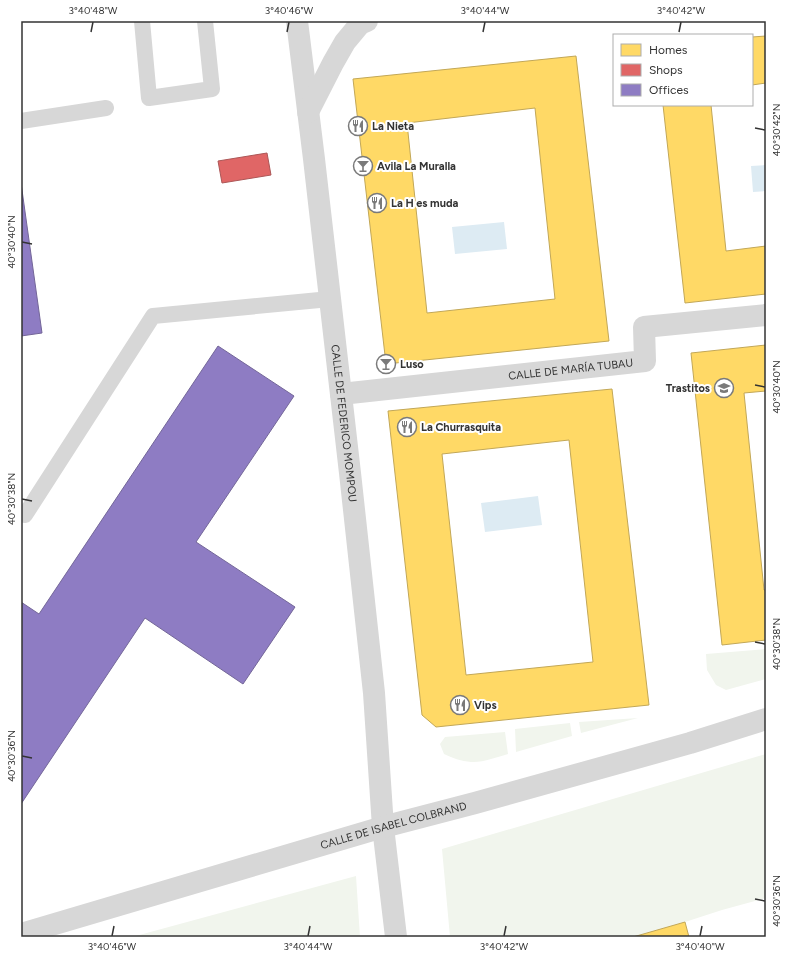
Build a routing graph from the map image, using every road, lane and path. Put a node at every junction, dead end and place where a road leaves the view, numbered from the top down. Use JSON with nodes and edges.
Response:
{"nodes":[{"id":1,"x":142,"y":21,"type":"edge"},
{"id":2,"x":206,"y":21,"type":"edge"},
{"id":3,"x":297,"y":21,"type":"edge"},
{"id":4,"x":367,"y":21,"type":"edge"},
{"id":5,"x":106,"y":108,"type":"dead end"},
{"id":6,"x":308,"y":112,"type":"junction"},
{"id":7,"x":21,"y":121,"type":"edge"},
{"id":8,"x":330,"y":299,"type":"junction"},
{"id":9,"x":766,"y":316,"type":"edge"},
{"id":10,"x":341,"y":394,"type":"junction"},
{"id":11,"x":25,"y":514,"type":"dead end"},
{"id":12,"x":766,"y":719,"type":"edge"},
{"id":13,"x":383,"y":827,"type":"junction"},
{"id":14,"x":21,"y":934,"type":"edge"},
{"id":15,"x":396,"y":937,"type":"edge"}],
"edges":[{"from":1,"to":2,"type":"lane"},
{"from":3,"to":6,"type":"street","name":"CALLE DE FEDERICO MOMPOU"},
{"from":4,"to":6,"type":"street"},
{"from":5,"to":7,"type":"lane"},
{"from":6,"to":8,"type":"street","name":"CALLE DE FEDERICO MOMPOU"},
{"from":8,"to":10,"type":"street","name":"CALLE DE FEDERICO MOMPOU"},
{"from":8,"to":11,"type":"lane"},
{"from":9,"to":10,"type":"street","name":"CALLE DE MARÍA TUBAU"},
{"from":10,"to":13,"type":"street","name":"CALLE DE FEDERICO MOMPOU"},
{"from":12,"to":13,"type":"street","name":"CALLE DE ISABEL COLBRAND"},
{"from":13,"to":14,"type":"street","name":"CALLE DE ISABEL COLBRAND"},
{"from":13,"to":15,"type":"street","name":"CALLE DE FEDERICO MOMPOU"}]}
